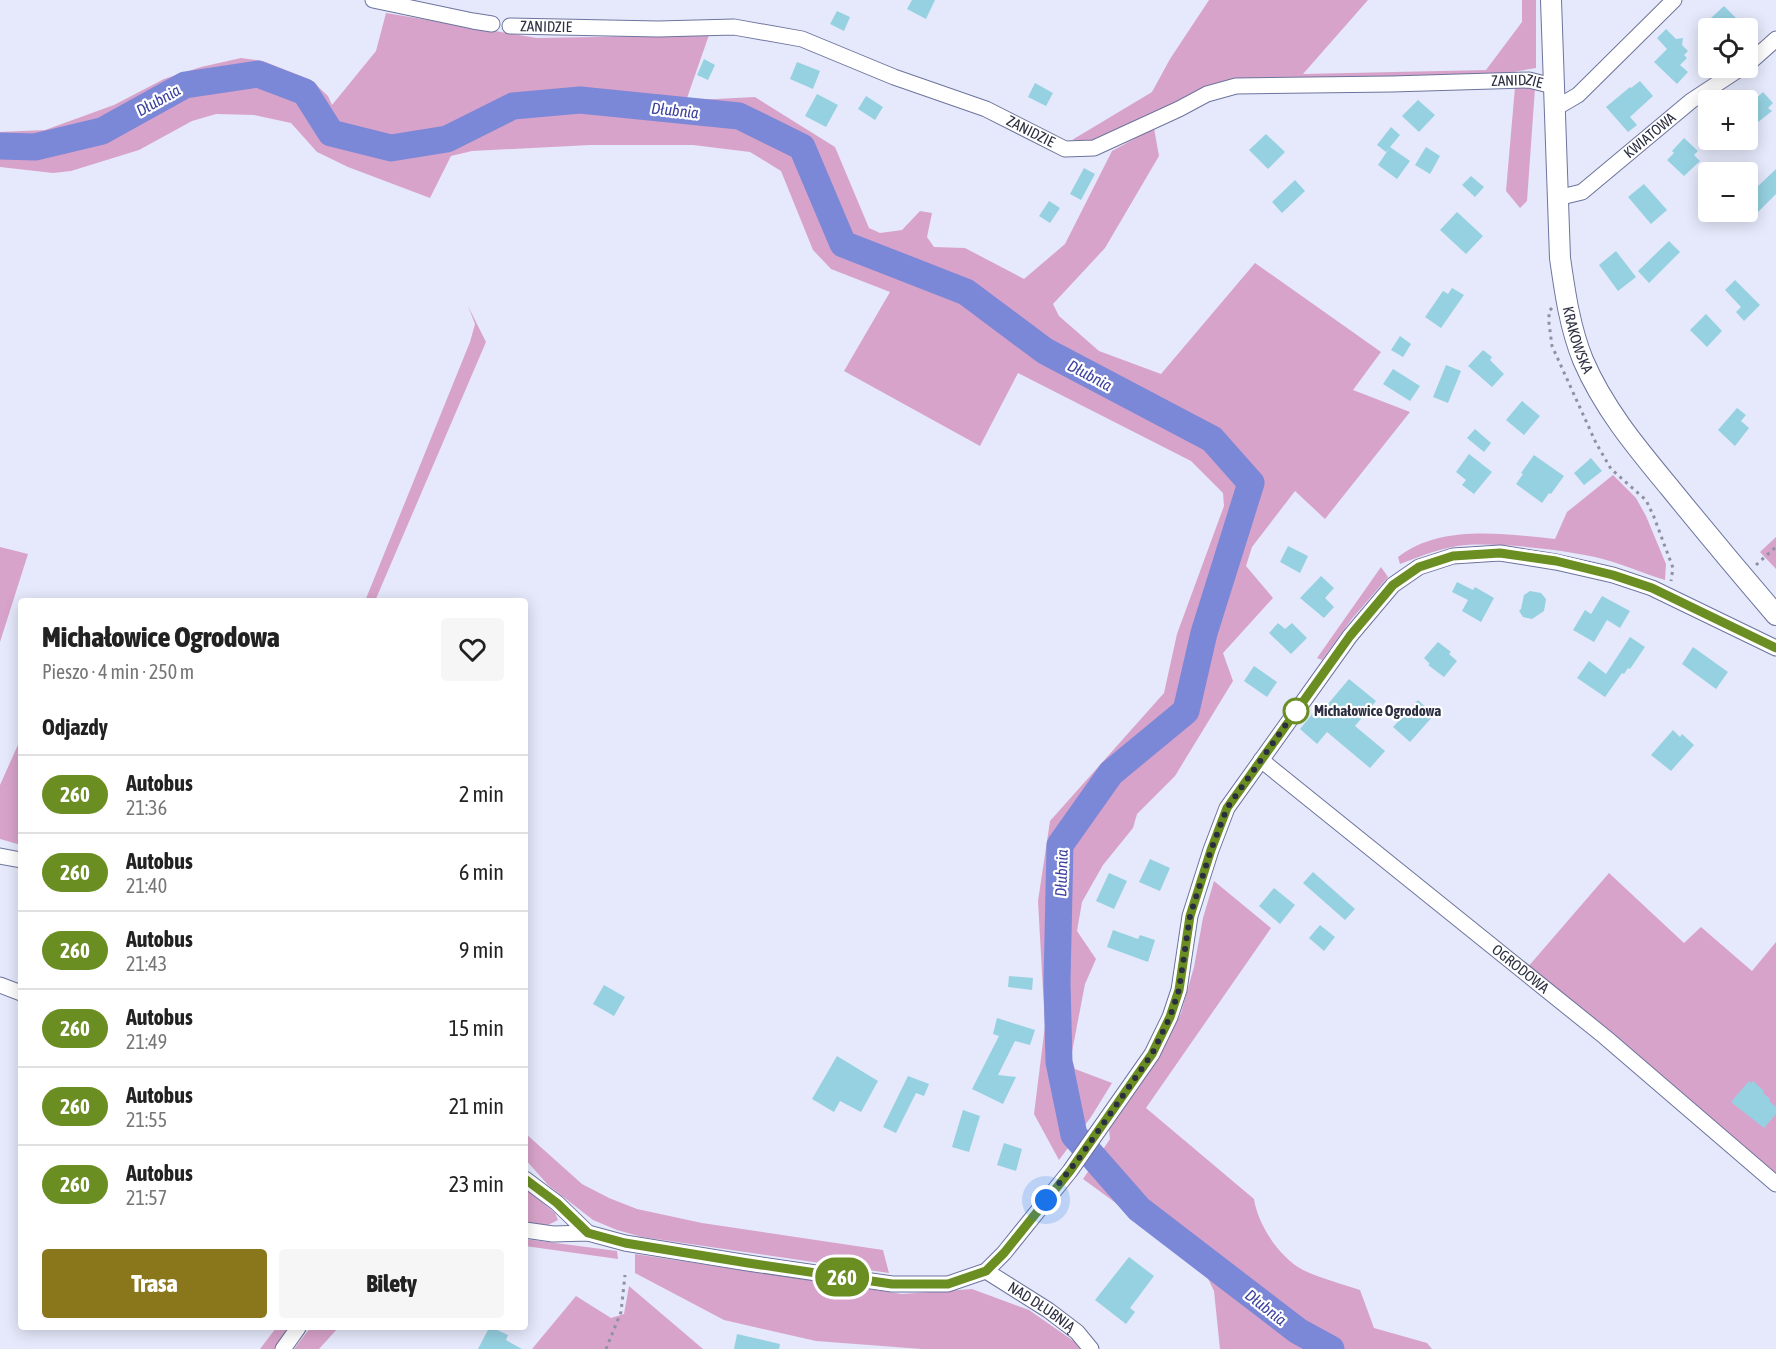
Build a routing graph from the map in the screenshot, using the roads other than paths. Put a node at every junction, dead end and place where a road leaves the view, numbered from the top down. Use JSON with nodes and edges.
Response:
{"nodes":[{"id":1,"x":373,"y":0,"type":"edge"},
{"id":2,"x":1551,"y":0,"type":"edge"},
{"id":3,"x":1674,"y":0,"type":"edge"},
{"id":4,"x":492,"y":24,"type":"dead end"},
{"id":5,"x":510,"y":26,"type":"dead end"},
{"id":6,"x":1776,"y":39,"type":"edge"},
{"id":7,"x":1758,"y":55,"type":"edge"},
{"id":8,"x":1727,"y":78,"type":"edge"},
{"id":9,"x":1553,"y":86,"type":"junction"},
{"id":10,"x":1554,"y":109,"type":"junction"},
{"id":11,"x":1557,"y":198,"type":"junction"},
{"id":12,"x":1776,"y":615,"type":"edge"},
{"id":13,"x":1776,"y":648,"type":"edge"},
{"id":14,"x":1261,"y":760,"type":"junction"},
{"id":15,"x":0,"y":856,"type":"edge"},
{"id":16,"x":18,"y":859,"type":"edge"},
{"id":17,"x":0,"y":985,"type":"edge"},
{"id":18,"x":18,"y":992,"type":"edge"},
{"id":19,"x":528,"y":1181,"type":"edge"},
{"id":20,"x":1776,"y":1184,"type":"edge"},
{"id":21,"x":528,"y":1230,"type":"edge"},
{"id":22,"x":588,"y":1233,"type":"junction"},
{"id":23,"x":986,"y":1271,"type":"junction"},
{"id":24,"x":297,"y":1330,"type":"edge"},
{"id":25,"x":283,"y":1349,"type":"edge"},
{"id":26,"x":1091,"y":1349,"type":"edge"}],
"edges":[{"from":1,"to":4,"type":"street"},
{"from":2,"to":9,"type":"main road","name":"KRAKOWSKA"},
{"from":3,"to":10,"type":"street"},
{"from":5,"to":9,"type":"street","name":"ZANIDZIE"},
{"from":6,"to":7,"type":"street"},
{"from":8,"to":11,"type":"street","name":"KWIATOWA"},
{"from":9,"to":10,"type":"main road","name":"KRAKOWSKA"},
{"from":10,"to":11,"type":"main road","name":"KRAKOWSKA"},
{"from":11,"to":12,"type":"main road","name":"KRAKOWSKA"},
{"from":13,"to":14,"type":"street"},
{"from":14,"to":20,"type":"street","name":"OGRODOWA"},
{"from":14,"to":23,"type":"street"},
{"from":15,"to":16,"type":"street"},
{"from":17,"to":18,"type":"street"},
{"from":19,"to":22,"type":"street"},
{"from":21,"to":22,"type":"street"},
{"from":22,"to":23,"type":"street"},
{"from":23,"to":26,"type":"street","name":"NAD DŁUBNIĄ"},
{"from":24,"to":25,"type":"street"}]}
